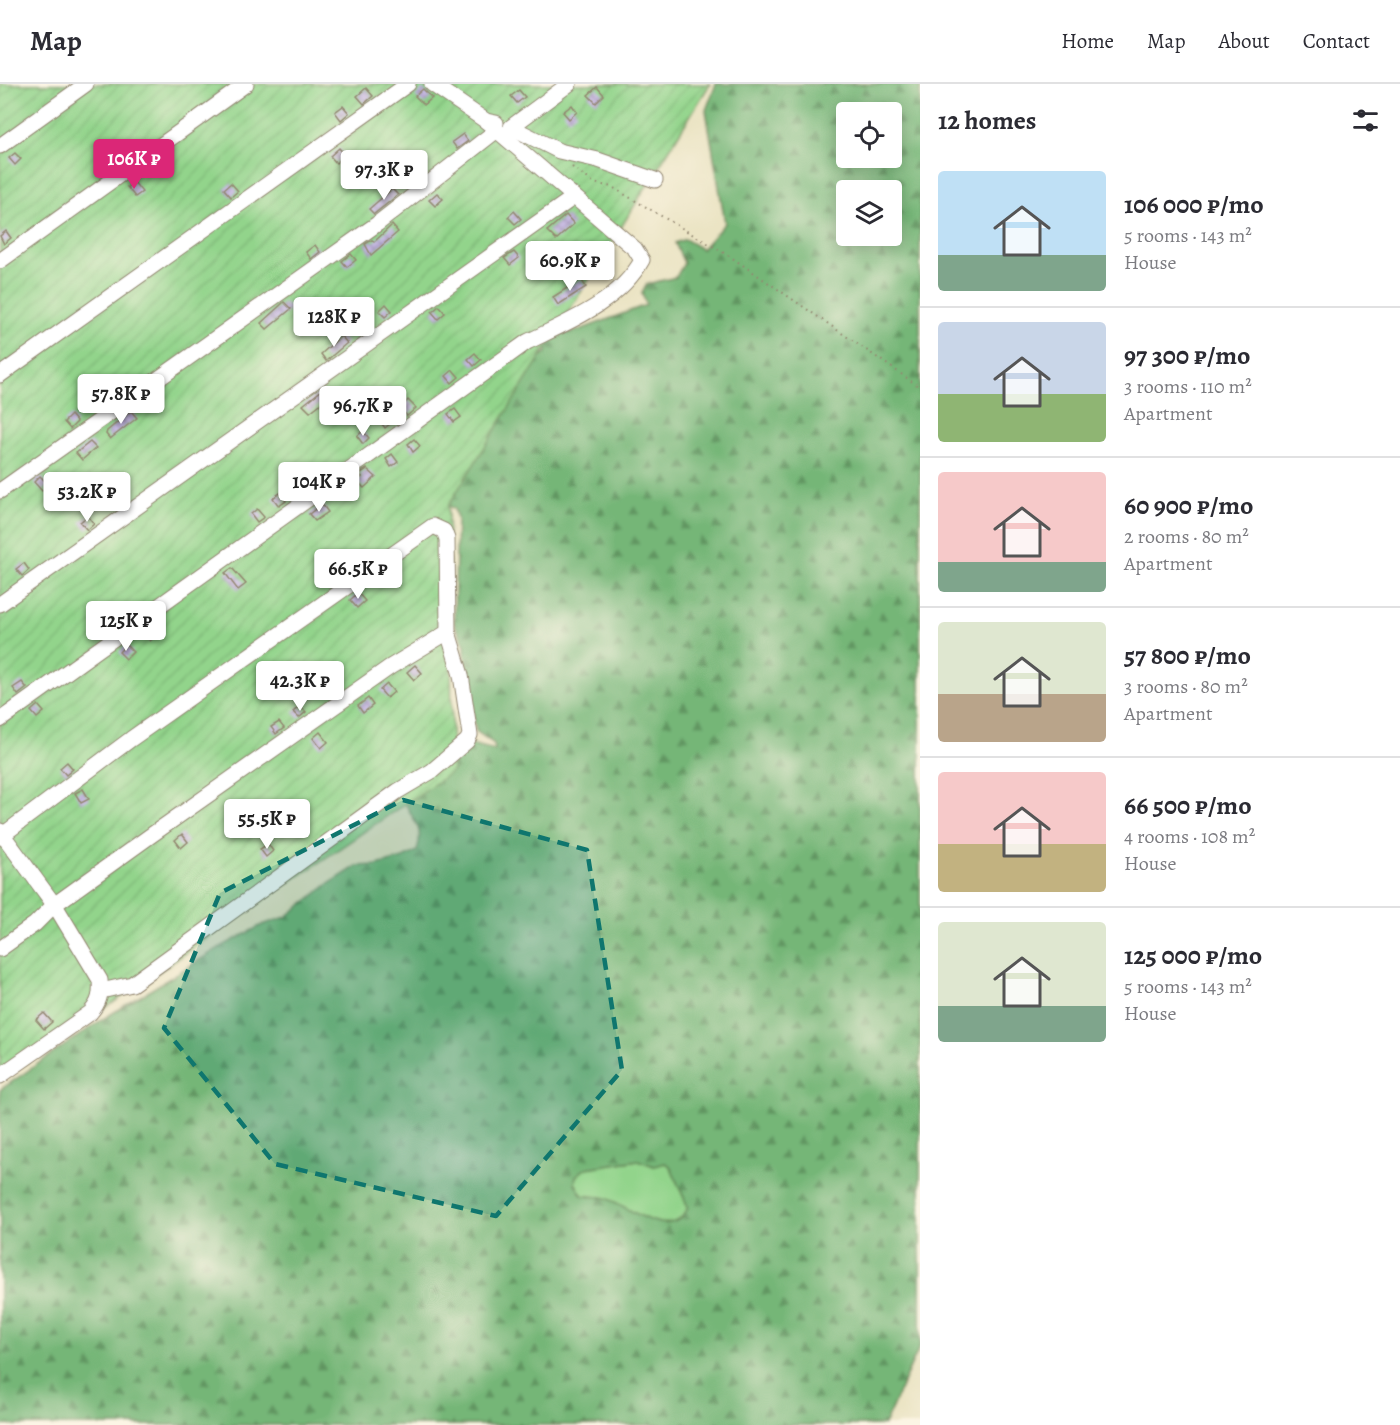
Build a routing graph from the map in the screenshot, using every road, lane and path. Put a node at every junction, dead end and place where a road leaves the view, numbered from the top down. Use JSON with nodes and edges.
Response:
{"nodes":[{"id":1,"x":86,"y":84,"type":"edge"},
{"id":2,"x":246,"y":84,"type":"edge"},
{"id":3,"x":408,"y":84,"type":"edge"},
{"id":4,"x":432,"y":84,"type":"edge"},
{"id":5,"x":568,"y":84,"type":"edge"},
{"id":6,"x":498,"y":126,"type":"junction"},
{"id":7,"x":0,"y":146,"type":"edge"},
{"id":8,"x":559,"y":151,"type":"junction"},
{"id":9,"x":655,"y":180,"type":"dead end"},
{"id":10,"x":574,"y":197,"type":"junction"},
{"id":11,"x":0,"y":261,"type":"edge"},
{"id":12,"x":0,"y":375,"type":"edge"},
{"id":13,"x":920,"y":387,"type":"edge"},
{"id":14,"x":0,"y":491,"type":"edge"},
{"id":15,"x":0,"y":604,"type":"edge"},
{"id":16,"x":448,"y":632,"type":"junction"},
{"id":17,"x":0,"y":720,"type":"edge"},
{"id":18,"x":1,"y":834,"type":"edge"},
{"id":19,"x":54,"y":905,"type":"junction"},
{"id":20,"x":0,"y":949,"type":"edge"},
{"id":21,"x":101,"y":991,"type":"junction"},
{"id":22,"x":0,"y":1076,"type":"edge"}],
"edges":[{"from":1,"to":7,"type":"street"},
{"from":2,"to":11,"type":"street"},
{"from":3,"to":12,"type":"street"},
{"from":4,"to":6,"type":"street"},
{"from":5,"to":6,"type":"street"},
{"from":6,"to":8,"type":"street"},
{"from":6,"to":10,"type":"street"},
{"from":6,"to":14,"type":"street"},
{"from":8,"to":9,"type":"street"},
{"from":8,"to":13,"type":"path"},
{"from":10,"to":15,"type":"street"},
{"from":10,"to":17,"type":"street"},
{"from":16,"to":18,"type":"street"},
{"from":16,"to":19,"type":"street"},
{"from":16,"to":21,"type":"street"},
{"from":18,"to":19,"type":"street"},
{"from":19,"to":20,"type":"street"},
{"from":19,"to":21,"type":"street"},
{"from":21,"to":22,"type":"street"}]}
